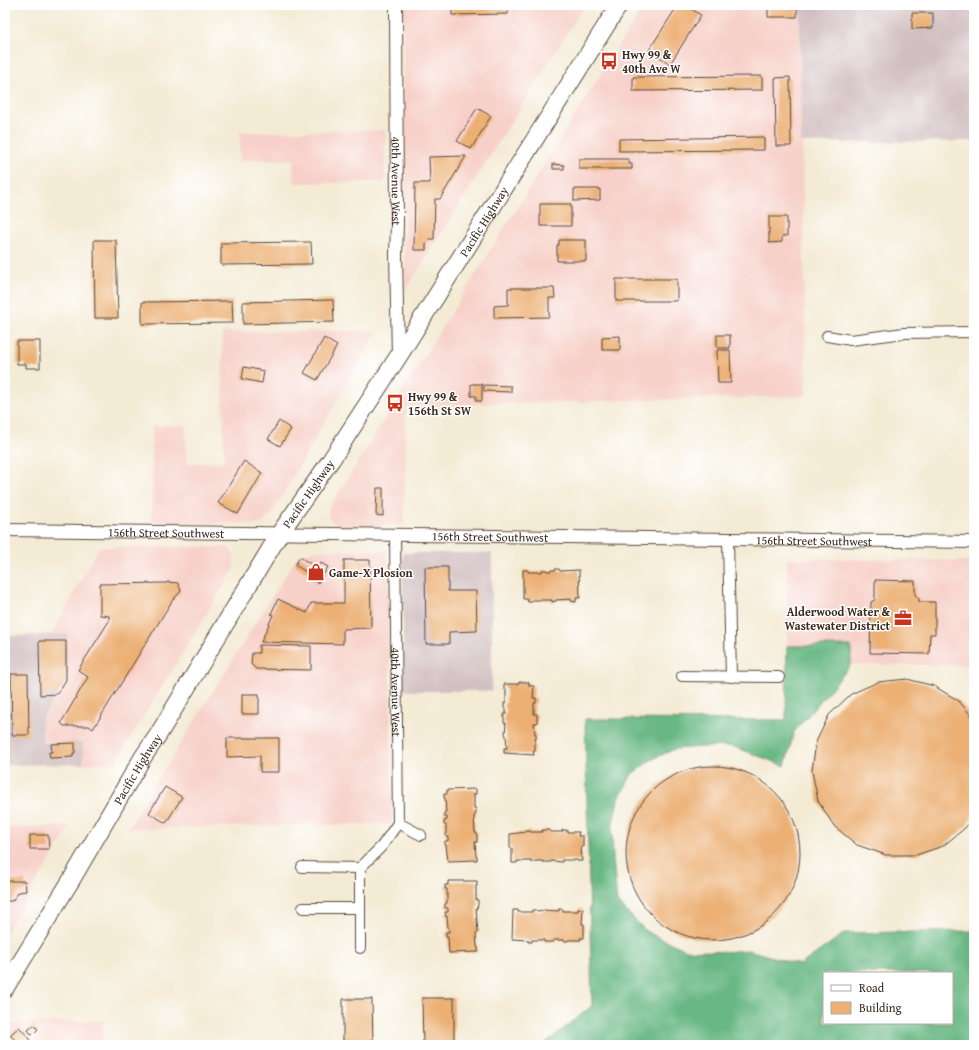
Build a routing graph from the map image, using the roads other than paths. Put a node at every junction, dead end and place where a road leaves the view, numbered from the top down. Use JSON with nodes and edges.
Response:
{"nodes":[{"id":1,"x":396,"y":5,"type":"edge"},
{"id":2,"x":619,"y":5,"type":"edge"},
{"id":3,"x":974,"y":332,"type":"edge"},
{"id":4,"x":827,"y":336,"type":"dead end"},
{"id":5,"x":398,"y":357,"type":"junction"},
{"id":6,"x":5,"y":530,"type":"edge"},
{"id":7,"x":280,"y":533,"type":"junction"},
{"id":8,"x":395,"y":534,"type":"junction"},
{"id":9,"x":728,"y":539,"type":"junction"},
{"id":10,"x":974,"y":542,"type":"edge"},
{"id":11,"x":682,"y":676,"type":"dead end"},
{"id":12,"x":731,"y":676,"type":"junction"},
{"id":13,"x":779,"y":677,"type":"dead end"},
{"id":14,"x":398,"y":823,"type":"junction"},
{"id":15,"x":421,"y":836,"type":"dead end"},
{"id":16,"x":302,"y":867,"type":"dead end"},
{"id":17,"x":360,"y":868,"type":"junction"},
{"id":18,"x":303,"y":908,"type":"dead end"},
{"id":19,"x":360,"y":908,"type":"junction"},
{"id":20,"x":360,"y":948,"type":"dead end"},
{"id":21,"x":5,"y":988,"type":"edge"}],
"edges":[{"from":1,"to":5,"type":"street","name":"40th Avenue West"},
{"from":2,"to":5,"type":"highway","name":"Pacific Highway"},
{"from":3,"to":4,"type":"street"},
{"from":5,"to":7,"type":"highway","name":"Pacific Highway"},
{"from":6,"to":7,"type":"street","name":"156th Street Southwest"},
{"from":7,"to":8,"type":"street","name":"156th Street Southwest"},
{"from":7,"to":21,"type":"highway","name":"Pacific Highway"},
{"from":8,"to":9,"type":"street","name":"156th Street Southwest"},
{"from":8,"to":14,"type":"street","name":"40th Avenue West"},
{"from":9,"to":10,"type":"street","name":"156th Street Southwest"},
{"from":9,"to":12,"type":"street"},
{"from":11,"to":12,"type":"street"},
{"from":12,"to":13,"type":"street"},
{"from":14,"to":15,"type":"street"},
{"from":14,"to":17,"type":"street"},
{"from":16,"to":17,"type":"street"},
{"from":17,"to":19,"type":"street"},
{"from":18,"to":19,"type":"street"},
{"from":19,"to":20,"type":"street"}]}
